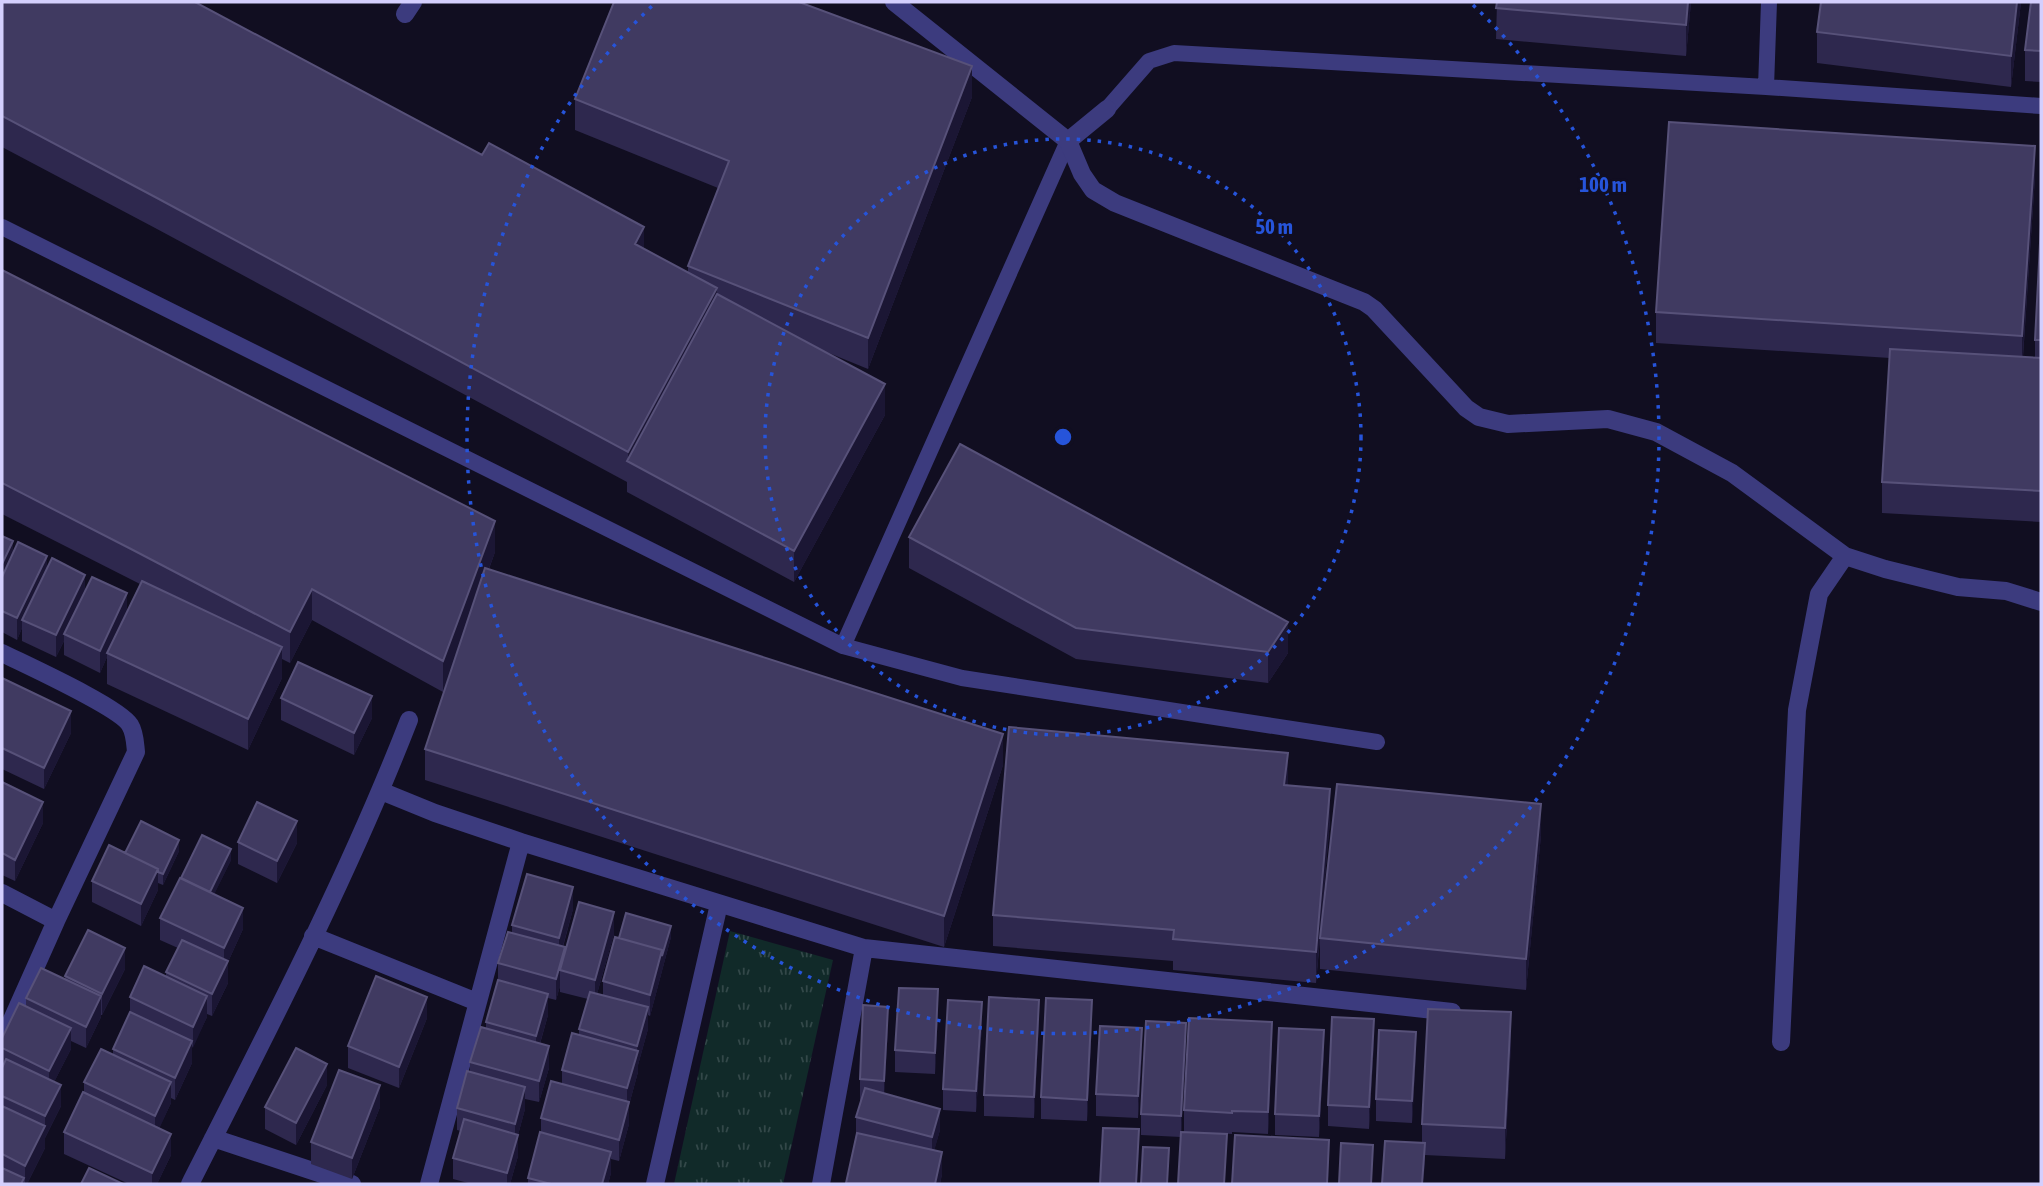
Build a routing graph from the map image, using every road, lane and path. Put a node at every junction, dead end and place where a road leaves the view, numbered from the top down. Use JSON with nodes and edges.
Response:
{"nodes":[{"id":1,"x":894,"y":2,"type":"edge"},
{"id":2,"x":1769,"y":2,"type":"edge"},
{"id":3,"x":1766,"y":87,"type":"junction"},
{"id":4,"x":2041,"y":106,"type":"edge"},
{"id":5,"x":1107,"y":109,"type":"joint"},
{"id":6,"x":1068,"y":141,"type":"junction"},
{"id":7,"x":2,"y":227,"type":"edge"},
{"id":8,"x":1845,"y":556,"type":"junction"},
{"id":9,"x":2041,"y":602,"type":"edge"},
{"id":10,"x":843,"y":646,"type":"junction"},
{"id":11,"x":2,"y":653,"type":"edge"},
{"id":12,"x":409,"y":720,"type":"dead end"},
{"id":13,"x":1377,"y":742,"type":"dead end"},
{"id":14,"x":381,"y":791,"type":"junction"},
{"id":15,"x":521,"y":842,"type":"junction"},
{"id":16,"x":2,"y":893,"type":"edge"},
{"id":17,"x":719,"y":904,"type":"junction"},
{"id":18,"x":56,"y":921,"type":"junction"},
{"id":19,"x":313,"y":936,"type":"junction"},
{"id":20,"x":864,"y":948,"type":"junction"},
{"id":21,"x":477,"y":1002,"type":"junction"},
{"id":22,"x":1472,"y":1014,"type":"edge"},
{"id":23,"x":6,"y":1023,"type":"edge"},
{"id":24,"x":2,"y":1042,"type":"edge"},
{"id":25,"x":1781,"y":1042,"type":"dead end"},
{"id":26,"x":213,"y":1138,"type":"junction"},
{"id":27,"x":190,"y":1184,"type":"edge"},
{"id":28,"x":352,"y":1184,"type":"edge"},
{"id":29,"x":429,"y":1184,"type":"edge"},
{"id":30,"x":655,"y":1184,"type":"edge"},
{"id":31,"x":821,"y":1184,"type":"edge"}],
"edges":[{"from":1,"to":6,"type":"street"},
{"from":2,"to":3,"type":"lane"},
{"from":3,"to":4,"type":"lane"},
{"from":3,"to":5,"type":"lane"},
{"from":5,"to":6,"type":"street"},
{"from":6,"to":8,"type":"street"},
{"from":6,"to":10,"type":"lane"},
{"from":7,"to":10,"type":"lane"},
{"from":8,"to":9,"type":"street"},
{"from":8,"to":25,"type":"street"},
{"from":10,"to":13,"type":"lane"},
{"from":11,"to":18,"type":"street"},
{"from":12,"to":14,"type":"street"},
{"from":14,"to":15,"type":"street"},
{"from":14,"to":19,"type":"street"},
{"from":15,"to":17,"type":"street"},
{"from":15,"to":21,"type":"street"},
{"from":16,"to":18,"type":"street"},
{"from":17,"to":20,"type":"street"},
{"from":17,"to":30,"type":"street"},
{"from":18,"to":23,"type":"street"},
{"from":19,"to":21,"type":"street"},
{"from":19,"to":26,"type":"street"},
{"from":20,"to":22,"type":"street"},
{"from":20,"to":31,"type":"street"},
{"from":21,"to":29,"type":"street"},
{"from":23,"to":24,"type":"street"},
{"from":26,"to":27,"type":"street"},
{"from":26,"to":28,"type":"street"}]}
